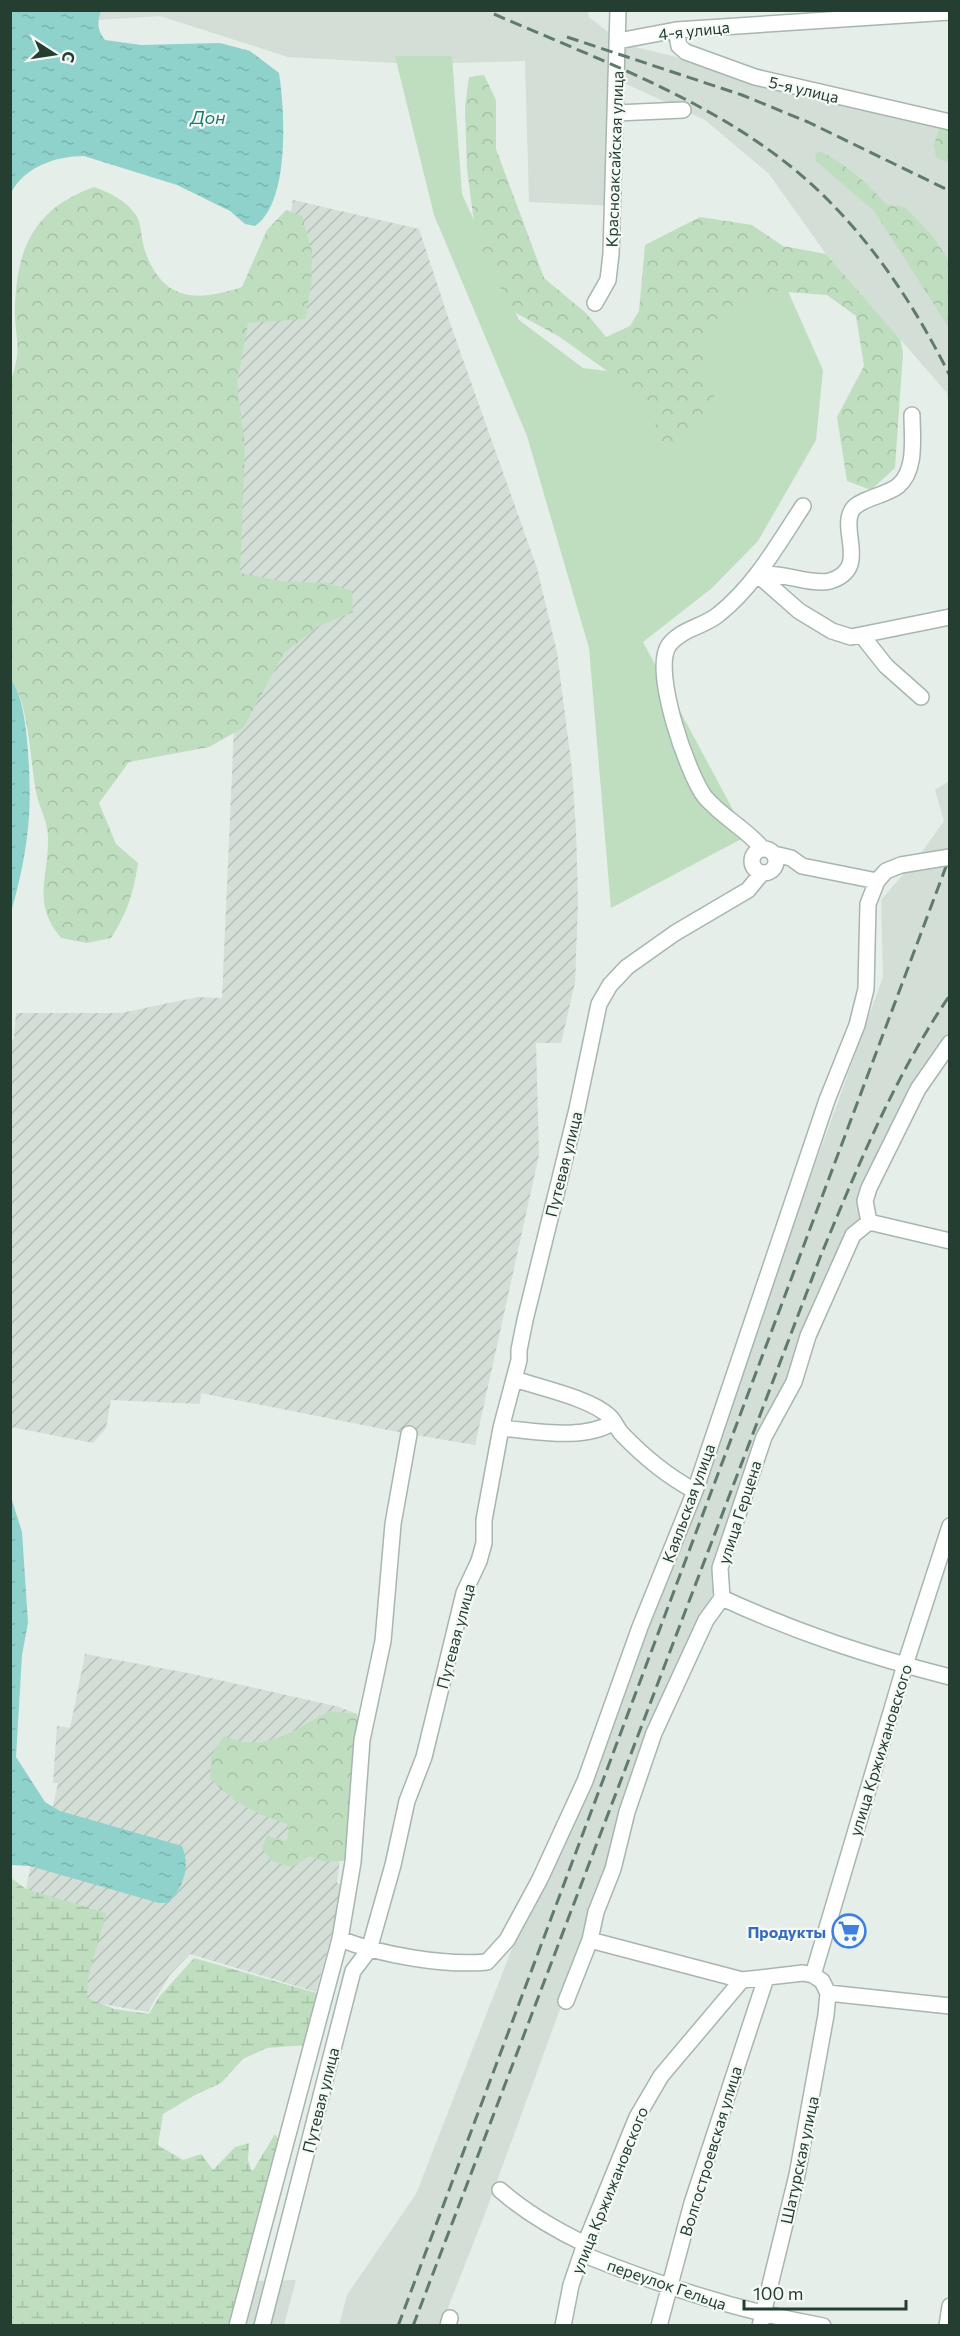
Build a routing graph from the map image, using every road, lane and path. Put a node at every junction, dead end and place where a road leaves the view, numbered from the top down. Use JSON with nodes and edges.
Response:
{"nodes":[{"id":1,"x":618,"y":10,"type":"edge"},
{"id":2,"x":950,"y":12,"type":"edge"},
{"id":3,"x":806,"y":15,"type":"edge"},
{"id":4,"x":676,"y":30,"type":"junction"},
{"id":5,"x":618,"y":41,"type":"junction"},
{"id":6,"x":683,"y":110,"type":"dead end"},
{"id":7,"x":616,"y":114,"type":"junction"},
{"id":8,"x":950,"y":122,"type":"edge"},
{"id":9,"x":595,"y":303,"type":"dead end"},
{"id":10,"x":912,"y":415,"type":"dead end"},
{"id":11,"x":804,"y":506,"type":"dead end"},
{"id":12,"x":758,"y":575,"type":"junction"},
{"id":13,"x":950,"y":617,"type":"edge"},
{"id":14,"x":863,"y":637,"type":"junction"},
{"id":15,"x":921,"y":697,"type":"dead end"},
{"id":16,"x":950,"y":857,"type":"edge"},
{"id":17,"x":768,"y":861,"type":"junction"},
{"id":18,"x":877,"y":881,"type":"junction"},
{"id":19,"x":950,"y":1043,"type":"edge"},
{"id":20,"x":869,"y":1222,"type":"junction"},
{"id":21,"x":950,"y":1241,"type":"edge"},
{"id":22,"x":515,"y":1379,"type":"junction"},
{"id":23,"x":614,"y":1422,"type":"junction"},
{"id":24,"x":501,"y":1428,"type":"junction"},
{"id":25,"x":409,"y":1434,"type":"dead end"},
{"id":26,"x":694,"y":1491,"type":"junction"},
{"id":27,"x":950,"y":1526,"type":"edge"},
{"id":28,"x":722,"y":1598,"type":"junction"},
{"id":29,"x":905,"y":1665,"type":"junction"},
{"id":30,"x":950,"y":1677,"type":"edge"},
{"id":31,"x":340,"y":1939,"type":"junction"},
{"id":32,"x":590,"y":1940,"type":"junction"},
{"id":33,"x":369,"y":1950,"type":"junction"},
{"id":34,"x":813,"y":1975,"type":"junction"},
{"id":35,"x":766,"y":1978,"type":"junction"},
{"id":36,"x":742,"y":1980,"type":"junction"},
{"id":37,"x":828,"y":1993,"type":"junction"},
{"id":38,"x":566,"y":2001,"type":"dead end"},
{"id":39,"x":950,"y":2006,"type":"edge"},
{"id":40,"x":500,"y":2190,"type":"dead end"},
{"id":41,"x":584,"y":2249,"type":"junction"},
{"id":42,"x":670,"y":2288,"type":"junction"},
{"id":43,"x":950,"y":2306,"type":"edge"},
{"id":44,"x":761,"y":2320,"type":"edge"},
{"id":45,"x":237,"y":2325,"type":"edge"},
{"id":46,"x":262,"y":2325,"type":"edge"},
{"id":47,"x":563,"y":2325,"type":"edge"},
{"id":48,"x":659,"y":2325,"type":"edge"},
{"id":49,"x":823,"y":2325,"type":"edge"},
{"id":50,"x":947,"y":2325,"type":"edge"}],
"edges":[{"from":1,"to":5,"type":"street","name":"Красноаксайская улица"},
{"from":2,"to":3,"type":"street","name":"4-я улица"},
{"from":3,"to":4,"type":"street","name":"4-я улица"},
{"from":4,"to":5,"type":"street","name":"4-я улица"},
{"from":4,"to":8,"type":"street","name":"5-я улица"},
{"from":5,"to":7,"type":"street","name":"Красноаксайская улица"},
{"from":6,"to":7,"type":"street"},
{"from":7,"to":9,"type":"street","name":"Красноаксайская улица"},
{"from":10,"to":12,"type":"street"},
{"from":11,"to":12,"type":"street"},
{"from":12,"to":14,"type":"street"},
{"from":12,"to":17,"type":"street"},
{"from":13,"to":14,"type":"street"},
{"from":14,"to":15,"type":"street"},
{"from":16,"to":18,"type":"street","bridge":true},
{"from":17,"to":18,"type":"street"},
{"from":17,"to":22,"type":"street","name":"Путевая улица"},
{"from":18,"to":26,"type":"street","name":"Каяльская улица"},
{"from":19,"to":20,"type":"street"},
{"from":20,"to":21,"type":"street"},
{"from":20,"to":28,"type":"street","name":"улица Герцена"},
{"from":22,"to":23,"type":"street"},
{"from":22,"to":24,"type":"street","name":"Путевая улица"},
{"from":23,"to":24,"type":"street"},
{"from":23,"to":26,"type":"street"},
{"from":24,"to":33,"type":"street","name":"Путевая улица"},
{"from":25,"to":31,"type":"street","name":"Путевая улица"},
{"from":26,"to":33,"type":"street","name":"Каяльская улица"},
{"from":27,"to":29,"type":"street","name":"улица Кржижановского"},
{"from":28,"to":29,"type":"street"},
{"from":28,"to":32,"type":"street"},
{"from":29,"to":30,"type":"street"},
{"from":29,"to":34,"type":"street","name":"улица Кржижановского"},
{"from":31,"to":33,"type":"street","name":"Каяльская улица"},
{"from":31,"to":45,"type":"street","name":"Путевая улица"},
{"from":32,"to":36,"type":"street"},
{"from":32,"to":38,"type":"street"},
{"from":33,"to":46,"type":"street","name":"Путевая улица"},
{"from":34,"to":35,"type":"street"},
{"from":34,"to":37,"type":"street"},
{"from":35,"to":36,"type":"street"},
{"from":35,"to":42,"type":"street","name":"Волгостроевская улица"},
{"from":36,"to":41,"type":"street","name":"улица Кржижановского"},
{"from":37,"to":39,"type":"street"},
{"from":37,"to":44,"type":"street","name":"Шатурская улица"},
{"from":40,"to":41,"type":"street","name":"переулок Гельца"},
{"from":41,"to":42,"type":"street","name":"переулок Гельца"},
{"from":41,"to":47,"type":"street","name":"улица Кржижановского"},
{"from":42,"to":44,"type":"street","name":"переулок Гельца"},
{"from":42,"to":48,"type":"street","name":"Волгостроевская улица"},
{"from":43,"to":50,"type":"street"},
{"from":44,"to":49,"type":"street","name":"переулок Гельца"}]}
